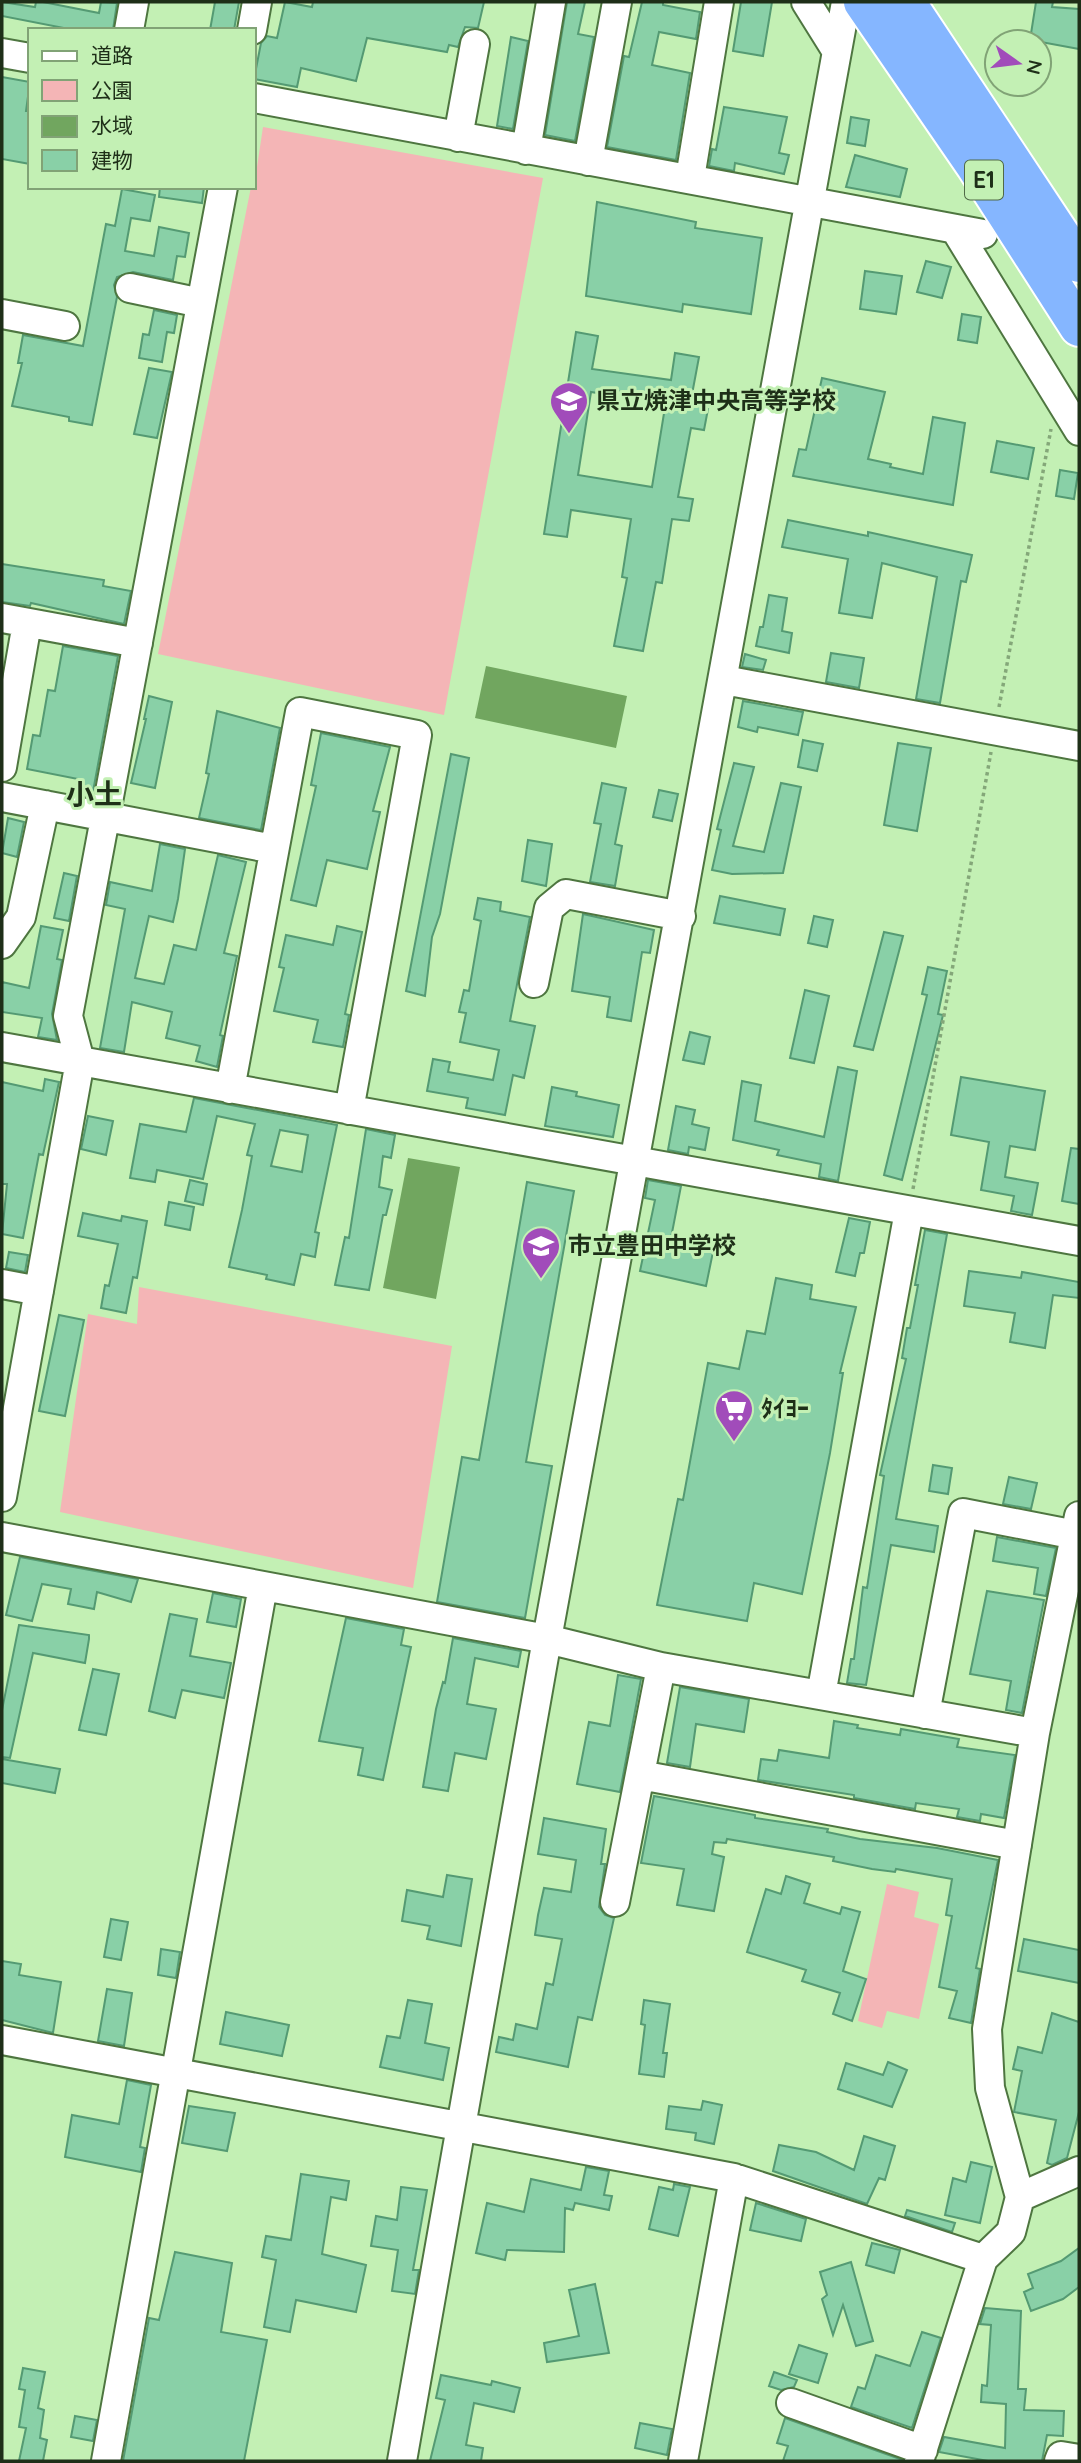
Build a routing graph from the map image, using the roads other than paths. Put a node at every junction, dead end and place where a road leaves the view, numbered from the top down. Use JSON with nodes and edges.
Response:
{"nodes":[{"id":1,"x":134,"y":2,"type":"edge"},
{"id":2,"x":257,"y":2,"type":"edge"},
{"id":3,"x":551,"y":2,"type":"edge"},
{"id":4,"x":617,"y":2,"type":"edge"},
{"id":5,"x":719,"y":2,"type":"edge"},
{"id":6,"x":806,"y":2,"type":"edge"},
{"id":7,"x":846,"y":2,"type":"edge"},
{"id":8,"x":863,"y":2,"type":"edge"},
{"id":9,"x":903,"y":18,"type":"edge"},
{"id":10,"x":129,"y":28,"type":"edge"},
{"id":11,"x":252,"y":28,"type":"edge"},
{"id":12,"x":475,"y":44,"type":"dead end"},
{"id":13,"x":836,"y":50,"type":"junction"},
{"id":14,"x":2,"y":53,"type":"edge"},
{"id":15,"x":28,"y":58,"type":"edge"},
{"id":16,"x":256,"y":98,"type":"edge"},
{"id":17,"x":458,"y":137,"type":"junction"},
{"id":18,"x":526,"y":150,"type":"junction"},
{"id":19,"x":588,"y":161,"type":"junction"},
{"id":20,"x":690,"y":178,"type":"junction"},
{"id":21,"x":223,"y":189,"type":"edge"},
{"id":22,"x":812,"y":201,"type":"junction"},
{"id":23,"x":955,"y":229,"type":"junction"},
{"id":24,"x":983,"y":234,"type":"dead end"},
{"id":25,"x":1079,"y":262,"type":"edge"},
{"id":26,"x":130,"y":288,"type":"dead end"},
{"id":27,"x":201,"y":303,"type":"junction"},
{"id":28,"x":2,"y":314,"type":"edge"},
{"id":29,"x":65,"y":326,"type":"dead end"},
{"id":30,"x":1079,"y":327,"type":"edge"},
{"id":31,"x":1079,"y":431,"type":"edge"},
{"id":32,"x":15,"y":620,"type":"edge"},
{"id":33,"x":138,"y":643,"type":"junction"},
{"id":34,"x":724,"y":680,"type":"junction"},
{"id":35,"x":1079,"y":746,"type":"edge"},
{"id":36,"x":2,"y":767,"type":"edge"},
{"id":37,"x":2,"y":797,"type":"edge"},
{"id":38,"x":45,"y":805,"type":"junction"},
{"id":39,"x":105,"y":817,"type":"junction"},
{"id":40,"x":274,"y":849,"type":"junction"},
{"id":41,"x":681,"y":916,"type":"junction"},
{"id":42,"x":2,"y":944,"type":"edge"},
{"id":43,"x":534,"y":983,"type":"dead end"},
{"id":44,"x":2,"y":1047,"type":"edge"},
{"id":45,"x":80,"y":1061,"type":"junction"},
{"id":46,"x":230,"y":1088,"type":"junction"},
{"id":47,"x":349,"y":1110,"type":"junction"},
{"id":48,"x":636,"y":1162,"type":"junction"},
{"id":49,"x":909,"y":1211,"type":"junction"},
{"id":50,"x":1079,"y":1241,"type":"edge"},
{"id":51,"x":2,"y":1284,"type":"edge"},
{"id":52,"x":39,"y":1291,"type":"junction"},
{"id":53,"x":10,"y":1402,"type":"edge"},
{"id":54,"x":3,"y":1487,"type":"edge"},
{"id":55,"x":1077,"y":1526,"type":"edge"},
{"id":56,"x":2,"y":1537,"type":"edge"},
{"id":57,"x":263,"y":1586,"type":"junction"},
{"id":58,"x":547,"y":1639,"type":"junction"},
{"id":59,"x":661,"y":1667,"type":"junction"},
{"id":60,"x":821,"y":1695,"type":"junction"},
{"id":61,"x":925,"y":1714,"type":"junction"},
{"id":62,"x":1035,"y":1733,"type":"junction"},
{"id":63,"x":640,"y":1775,"type":"junction"},
{"id":64,"x":1017,"y":1845,"type":"junction"},
{"id":65,"x":615,"y":1902,"type":"dead end"},
{"id":66,"x":2,"y":2040,"type":"edge"},
{"id":67,"x":176,"y":2073,"type":"junction"},
{"id":68,"x":460,"y":2129,"type":"junction"},
{"id":69,"x":1079,"y":2171,"type":"edge"},
{"id":70,"x":734,"y":2178,"type":"junction"},
{"id":71,"x":1020,"y":2197,"type":"junction"},
{"id":72,"x":984,"y":2259,"type":"junction"},
{"id":73,"x":791,"y":2403,"type":"dead end"},
{"id":74,"x":927,"y":2457,"type":"edge"},
{"id":75,"x":1079,"y":2459,"type":"edge"},
{"id":76,"x":106,"y":2461,"type":"edge"},
{"id":77,"x":402,"y":2461,"type":"edge"},
{"id":78,"x":683,"y":2461,"type":"edge"},
{"id":79,"x":1059,"y":2461,"type":"edge"}],
"edges":[{"from":1,"to":10,"type":"street"},
{"from":2,"to":11,"type":"street"},
{"from":3,"to":18,"type":"street"},
{"from":4,"to":19,"type":"street"},
{"from":5,"to":20,"type":"street"},
{"from":6,"to":13,"type":"street"},
{"from":7,"to":13,"type":"street"},
{"from":8,"to":9,"type":"highway","number":"E1"},
{"from":9,"to":25,"type":"highway","number":"E1"},
{"from":9,"to":30,"type":"highway","number":"E1"},
{"from":12,"to":17,"type":"street"},
{"from":13,"to":22,"type":"street"},
{"from":14,"to":15,"type":"street"},
{"from":16,"to":17,"type":"street"},
{"from":17,"to":18,"type":"street"},
{"from":18,"to":19,"type":"street"},
{"from":19,"to":20,"type":"street"},
{"from":20,"to":22,"type":"street"},
{"from":21,"to":27,"type":"street"},
{"from":22,"to":23,"type":"street"},
{"from":22,"to":34,"type":"street"},
{"from":23,"to":24,"type":"street"},
{"from":23,"to":31,"type":"street"},
{"from":26,"to":27,"type":"street"},
{"from":27,"to":33,"type":"street"},
{"from":28,"to":29,"type":"street"},
{"from":32,"to":33,"type":"street"},
{"from":32,"to":36,"type":"street"},
{"from":33,"to":39,"type":"street"},
{"from":34,"to":35,"type":"street"},
{"from":34,"to":41,"type":"street"},
{"from":37,"to":38,"type":"street"},
{"from":38,"to":39,"type":"street"},
{"from":38,"to":42,"type":"street"},
{"from":39,"to":40,"type":"street"},
{"from":39,"to":45,"type":"street"},
{"from":40,"to":46,"type":"street"},
{"from":40,"to":47,"type":"street"},
{"from":41,"to":43,"type":"street"},
{"from":41,"to":48,"type":"street"},
{"from":44,"to":45,"type":"street"},
{"from":45,"to":46,"type":"street"},
{"from":45,"to":52,"type":"street"},
{"from":46,"to":47,"type":"street"},
{"from":47,"to":48,"type":"street"},
{"from":48,"to":49,"type":"street"},
{"from":48,"to":58,"type":"street"},
{"from":49,"to":50,"type":"street"},
{"from":49,"to":60,"type":"street"},
{"from":51,"to":52,"type":"street"},
{"from":52,"to":53,"type":"street"},
{"from":53,"to":54,"type":"street"},
{"from":55,"to":61,"type":"street"},
{"from":55,"to":62,"type":"street"},
{"from":56,"to":57,"type":"street"},
{"from":57,"to":58,"type":"street"},
{"from":57,"to":67,"type":"street"},
{"from":58,"to":59,"type":"street"},
{"from":58,"to":68,"type":"street"},
{"from":59,"to":60,"type":"street"},
{"from":59,"to":63,"type":"street"},
{"from":60,"to":61,"type":"street"},
{"from":61,"to":62,"type":"street"},
{"from":62,"to":64,"type":"street"},
{"from":63,"to":64,"type":"street"},
{"from":63,"to":65,"type":"street"},
{"from":64,"to":71,"type":"street"},
{"from":66,"to":67,"type":"street"},
{"from":67,"to":68,"type":"street"},
{"from":67,"to":76,"type":"street"},
{"from":68,"to":70,"type":"street"},
{"from":68,"to":77,"type":"street"},
{"from":69,"to":71,"type":"street"},
{"from":70,"to":72,"type":"street"},
{"from":70,"to":78,"type":"street"},
{"from":71,"to":72,"type":"street"},
{"from":72,"to":74,"type":"street"},
{"from":73,"to":74,"type":"street"},
{"from":75,"to":79,"type":"street"}]}
